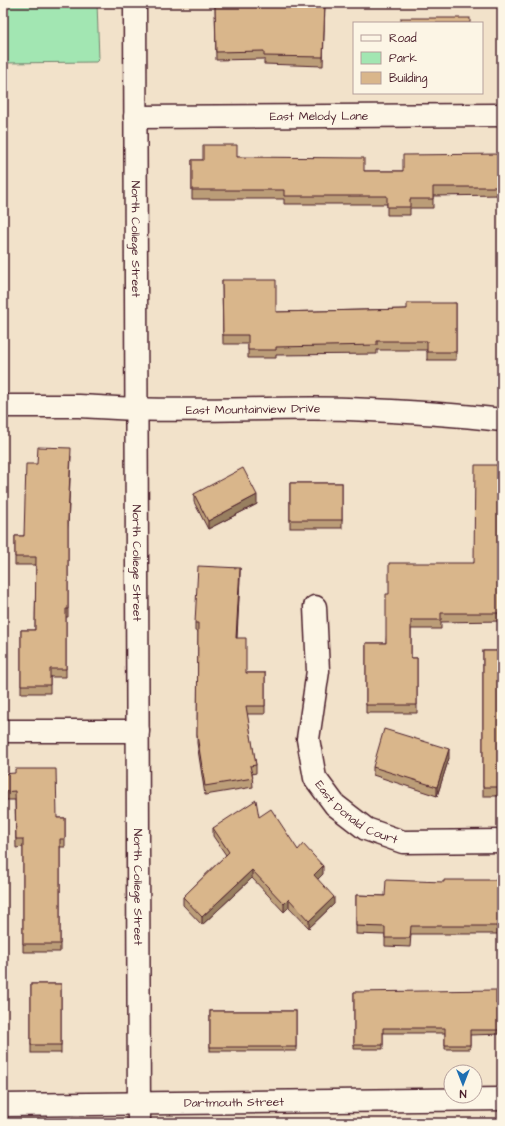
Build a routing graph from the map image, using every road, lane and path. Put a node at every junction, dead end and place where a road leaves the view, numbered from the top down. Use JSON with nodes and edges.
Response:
{"nodes":[{"id":1,"x":135,"y":3,"type":"edge"},
{"id":2,"x":502,"y":115,"type":"edge"},
{"id":3,"x":135,"y":117,"type":"junction"},
{"id":4,"x":3,"y":406,"type":"edge"},
{"id":5,"x":135,"y":409,"type":"junction"},
{"id":6,"x":502,"y":420,"type":"edge"},
{"id":7,"x":315,"y":607,"type":"dead end"},
{"id":8,"x":138,"y":730,"type":"junction"},
{"id":9,"x":3,"y":731,"type":"edge"},
{"id":10,"x":502,"y":841,"type":"edge"},
{"id":11,"x":502,"y":1098,"type":"edge"},
{"id":12,"x":3,"y":1105,"type":"edge"},
{"id":13,"x":139,"y":1113,"type":"edge"}],
"edges":[{"from":1,"to":3,"type":"street","name":"North College Street"},
{"from":2,"to":3,"type":"street","name":"East Melody Lane"},
{"from":3,"to":5,"type":"street","name":"North College Street"},
{"from":4,"to":5,"type":"street","name":"East Mountainview Drive"},
{"from":5,"to":6,"type":"street","name":"East Mountainview Drive"},
{"from":5,"to":8,"type":"street","name":"North College Street"},
{"from":7,"to":10,"type":"street","name":"East Donald Court"},
{"from":8,"to":9,"type":"street"},
{"from":8,"to":13,"type":"street","name":"North College Street"},
{"from":11,"to":13,"type":"street","name":"Dartmouth Street"},
{"from":12,"to":13,"type":"street","name":"Dartmouth Street"}]}
